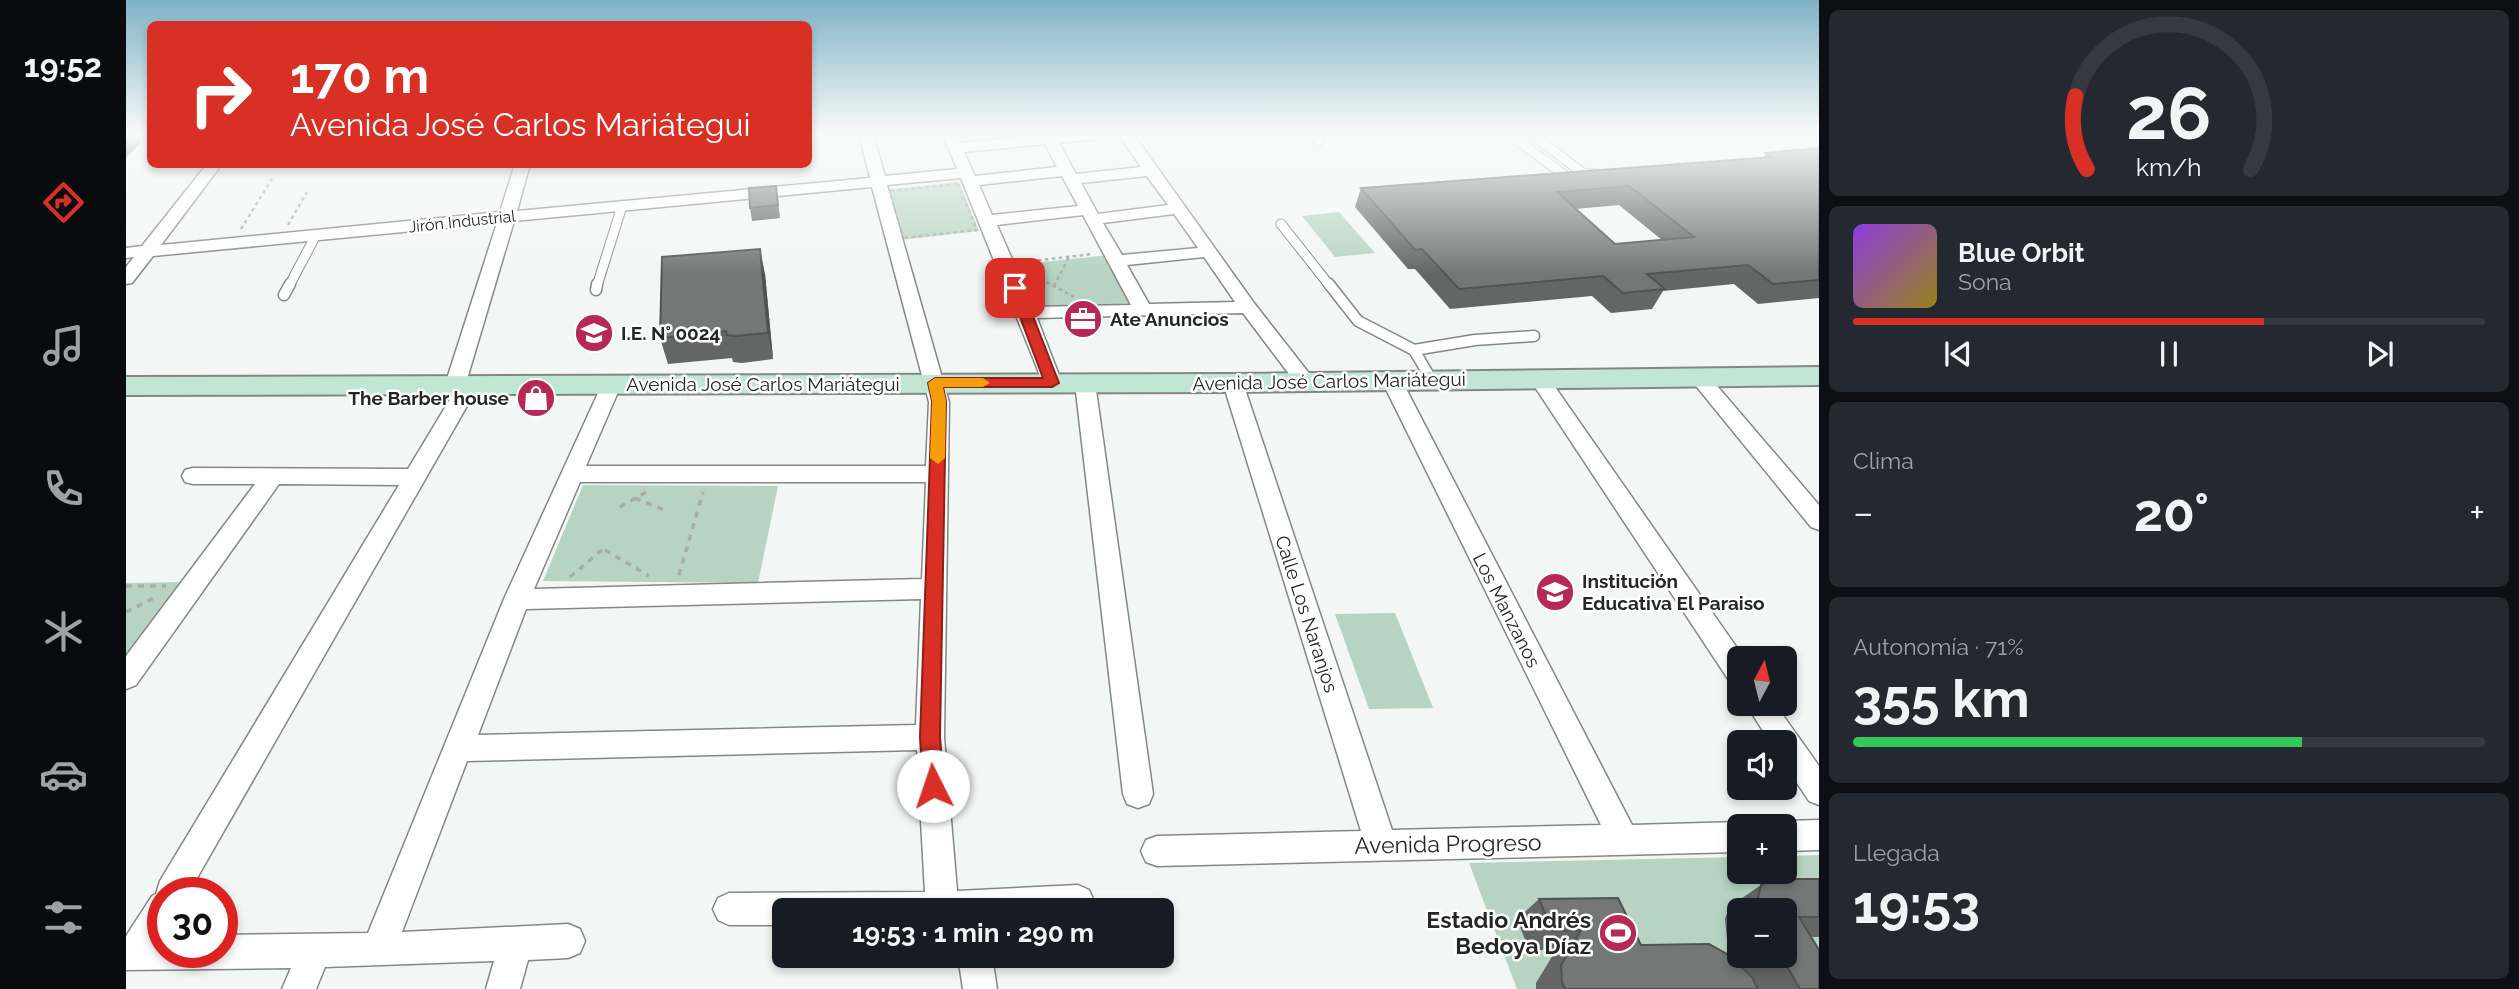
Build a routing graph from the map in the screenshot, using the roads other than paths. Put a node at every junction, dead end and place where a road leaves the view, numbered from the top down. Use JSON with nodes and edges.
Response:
{"nodes":[{"id":1,"x":202,"y":181,"type":"edge"},
{"id":2,"x":518,"y":181,"type":"edge"},
{"id":3,"x":881,"y":181,"type":"edge"},
{"id":4,"x":929,"y":181,"type":"edge"},
{"id":5,"x":970,"y":181,"type":"edge"},
{"id":6,"x":1071,"y":181,"type":"edge"},
{"id":7,"x":1158,"y":181,"type":"edge"},
{"id":8,"x":883,"y":186,"type":"junction"},
{"id":9,"x":622,"y":206,"type":"junction"},
{"id":10,"x":1178,"y":209,"type":"junction"},
{"id":11,"x":1090,"y":215,"type":"junction"},
{"id":12,"x":509,"y":217,"type":"junction"},
{"id":13,"x":986,"y":220,"type":"junction"},
{"id":14,"x":1281,"y":224,"type":"dead end"},
{"id":15,"x":316,"y":235,"type":"junction"},
{"id":16,"x":147,"y":251,"type":"junction"},
{"id":17,"x":1208,"y":251,"type":"junction"},
{"id":18,"x":126,"y":253,"type":"edge"},
{"id":19,"x":1113,"y":257,"type":"junction"},
{"id":20,"x":126,"y":279,"type":"edge"},
{"id":21,"x":596,"y":290,"type":"dead end"},
{"id":22,"x":284,"y":295,"type":"dead end"},
{"id":23,"x":1248,"y":307,"type":"junction"},
{"id":24,"x":1143,"y":310,"type":"junction"},
{"id":25,"x":1026,"y":313,"type":"junction"},
{"id":26,"x":1534,"y":336,"type":"dead end"},
{"id":27,"x":1414,"y":350,"type":"junction"},
{"id":28,"x":1819,"y":376,"type":"edge"},
{"id":29,"x":1699,"y":377,"type":"junction"},
{"id":30,"x":1539,"y":378,"type":"junction"},
{"id":31,"x":1391,"y":379,"type":"junction"},
{"id":32,"x":1431,"y":379,"type":"junction"},
{"id":33,"x":1306,"y":381,"type":"junction"},
{"id":34,"x":935,"y":383,"type":"junction"},
{"id":35,"x":1052,"y":383,"type":"junction"},
{"id":36,"x":1086,"y":383,"type":"junction"},
{"id":37,"x":1233,"y":383,"type":"junction"},
{"id":38,"x":462,"y":385,"type":"junction"},
{"id":39,"x":611,"y":385,"type":"junction"},
{"id":40,"x":126,"y":386,"type":"edge"},
{"id":41,"x":572,"y":474,"type":"junction"},
{"id":42,"x":937,"y":474,"type":"junction"},
{"id":43,"x":193,"y":476,"type":"dead end"},
{"id":44,"x":273,"y":476,"type":"junction"},
{"id":45,"x":414,"y":477,"type":"junction"},
{"id":46,"x":1819,"y":521,"type":"edge"},
{"id":47,"x":935,"y":589,"type":"junction"},
{"id":48,"x":517,"y":599,"type":"junction"},
{"id":49,"x":1727,"y":655,"type":"edge"},
{"id":50,"x":130,"y":665,"type":"edge"},
{"id":51,"x":1768,"y":716,"type":"edge"},
{"id":52,"x":930,"y":737,"type":"junction"},
{"id":53,"x":457,"y":748,"type":"junction"},
{"id":54,"x":1819,"y":791,"type":"edge"},
{"id":55,"x":1138,"y":794,"type":"dead end"},
{"id":56,"x":1819,"y":835,"type":"edge"},
{"id":57,"x":1797,"y":836,"type":"edge"},
{"id":58,"x":1727,"y":837,"type":"edge"},
{"id":59,"x":1624,"y":841,"type":"junction"},
{"id":60,"x":1381,"y":845,"type":"junction"},
{"id":61,"x":1157,"y":851,"type":"dead end"},
{"id":62,"x":180,"y":877,"type":"edge"},
{"id":63,"x":942,"y":898,"type":"edge"},
{"id":64,"x":729,"y":909,"type":"dead end"},
{"id":65,"x":772,"y":909,"type":"edge"},
{"id":66,"x":147,"y":930,"type":"edge"},
{"id":67,"x":568,"y":941,"type":"dead end"},
{"id":68,"x":516,"y":943,"type":"junction"},
{"id":69,"x":378,"y":950,"type":"junction"},
{"id":70,"x":131,"y":952,"type":"edge"},
{"id":71,"x":238,"y":952,"type":"edge"},
{"id":72,"x":315,"y":952,"type":"junction"},
{"id":73,"x":977,"y":968,"type":"edge"},
{"id":74,"x":299,"y":989,"type":"edge"},
{"id":75,"x":503,"y":989,"type":"edge"},
{"id":76,"x":980,"y":989,"type":"edge"}],
"edges":[{"from":1,"to":16,"type":"street"},
{"from":2,"to":12,"type":"street"},
{"from":3,"to":8,"type":"street"},
{"from":4,"to":8,"type":"street","name":"Jirón Industrial"},
{"from":5,"to":13,"type":"street"},
{"from":6,"to":11,"type":"street"},
{"from":7,"to":10,"type":"street"},
{"from":8,"to":9,"type":"street","name":"Jirón Industrial"},
{"from":8,"to":34,"type":"street"},
{"from":9,"to":12,"type":"street","name":"Jirón Industrial"},
{"from":9,"to":21,"type":"lane"},
{"from":10,"to":11,"type":"street"},
{"from":10,"to":17,"type":"street"},
{"from":11,"to":13,"type":"street"},
{"from":11,"to":19,"type":"street"},
{"from":12,"to":15,"type":"street","name":"Jirón Industrial"},
{"from":12,"to":38,"type":"street"},
{"from":13,"to":25,"type":"street"},
{"from":14,"to":27,"type":"lane"},
{"from":15,"to":16,"type":"street","name":"Jirón Industrial"},
{"from":15,"to":22,"type":"lane"},
{"from":16,"to":18,"type":"street","name":"Jirón Industrial"},
{"from":16,"to":20,"type":"street"},
{"from":17,"to":19,"type":"street"},
{"from":17,"to":23,"type":"street"},
{"from":19,"to":24,"type":"street"},
{"from":23,"to":24,"type":"street"},
{"from":23,"to":33,"type":"street"},
{"from":24,"to":25,"type":"street"},
{"from":25,"to":35,"type":"street"},
{"from":26,"to":27,"type":"lane"},
{"from":27,"to":32,"type":"lane"},
{"from":28,"to":29,"type":"street","name":"Avenida José Carlos Mariátegui"},
{"from":29,"to":30,"type":"street","name":"Avenida José Carlos Mariátegui"},
{"from":29,"to":46,"type":"street"},
{"from":30,"to":32,"type":"street","name":"Avenida José Carlos Mariátegui"},
{"from":30,"to":49,"type":"street"},
{"from":31,"to":32,"type":"street","name":"Avenida José Carlos Mariátegui"},
{"from":31,"to":33,"type":"street","name":"Avenida José Carlos Mariátegui"},
{"from":31,"to":59,"type":"street","name":"Los Manzanos"},
{"from":33,"to":37,"type":"street","name":"Avenida José Carlos Mariátegui"},
{"from":34,"to":35,"type":"street","name":"Avenida José Carlos Mariátegui"},
{"from":34,"to":39,"type":"street","name":"Avenida José Carlos Mariátegui"},
{"from":34,"to":42,"type":"street"},
{"from":35,"to":36,"type":"street","name":"Avenida José Carlos Mariátegui"},
{"from":36,"to":37,"type":"street","name":"Avenida José Carlos Mariátegui"},
{"from":36,"to":55,"type":"street"},
{"from":37,"to":60,"type":"street","name":"Calle Los Naranjos"},
{"from":38,"to":39,"type":"street","name":"Avenida José Carlos Mariátegui"},
{"from":38,"to":40,"type":"street","name":"Avenida José Carlos Mariátegui"},
{"from":38,"to":45,"type":"street"},
{"from":39,"to":41,"type":"street"},
{"from":41,"to":42,"type":"street"},
{"from":41,"to":48,"type":"street"},
{"from":42,"to":47,"type":"street"},
{"from":43,"to":44,"type":"street"},
{"from":44,"to":45,"type":"street"},
{"from":44,"to":50,"type":"street"},
{"from":45,"to":62,"type":"street"},
{"from":47,"to":48,"type":"street"},
{"from":47,"to":52,"type":"street"},
{"from":48,"to":53,"type":"street"},
{"from":51,"to":54,"type":"street"},
{"from":52,"to":53,"type":"street"},
{"from":52,"to":63,"type":"street"},
{"from":53,"to":69,"type":"street"},
{"from":56,"to":57,"type":"street"},
{"from":58,"to":59,"type":"street","name":"Avenida Progreso"},
{"from":59,"to":60,"type":"street","name":"Avenida Progreso"},
{"from":60,"to":61,"type":"street","name":"Avenida Progreso"},
{"from":64,"to":65,"type":"street"},
{"from":66,"to":70,"type":"street"},
{"from":67,"to":68,"type":"street"},
{"from":68,"to":69,"type":"street"},
{"from":68,"to":75,"type":"street"},
{"from":69,"to":72,"type":"street"},
{"from":71,"to":72,"type":"street"},
{"from":72,"to":74,"type":"street"},
{"from":73,"to":76,"type":"street"}]}
